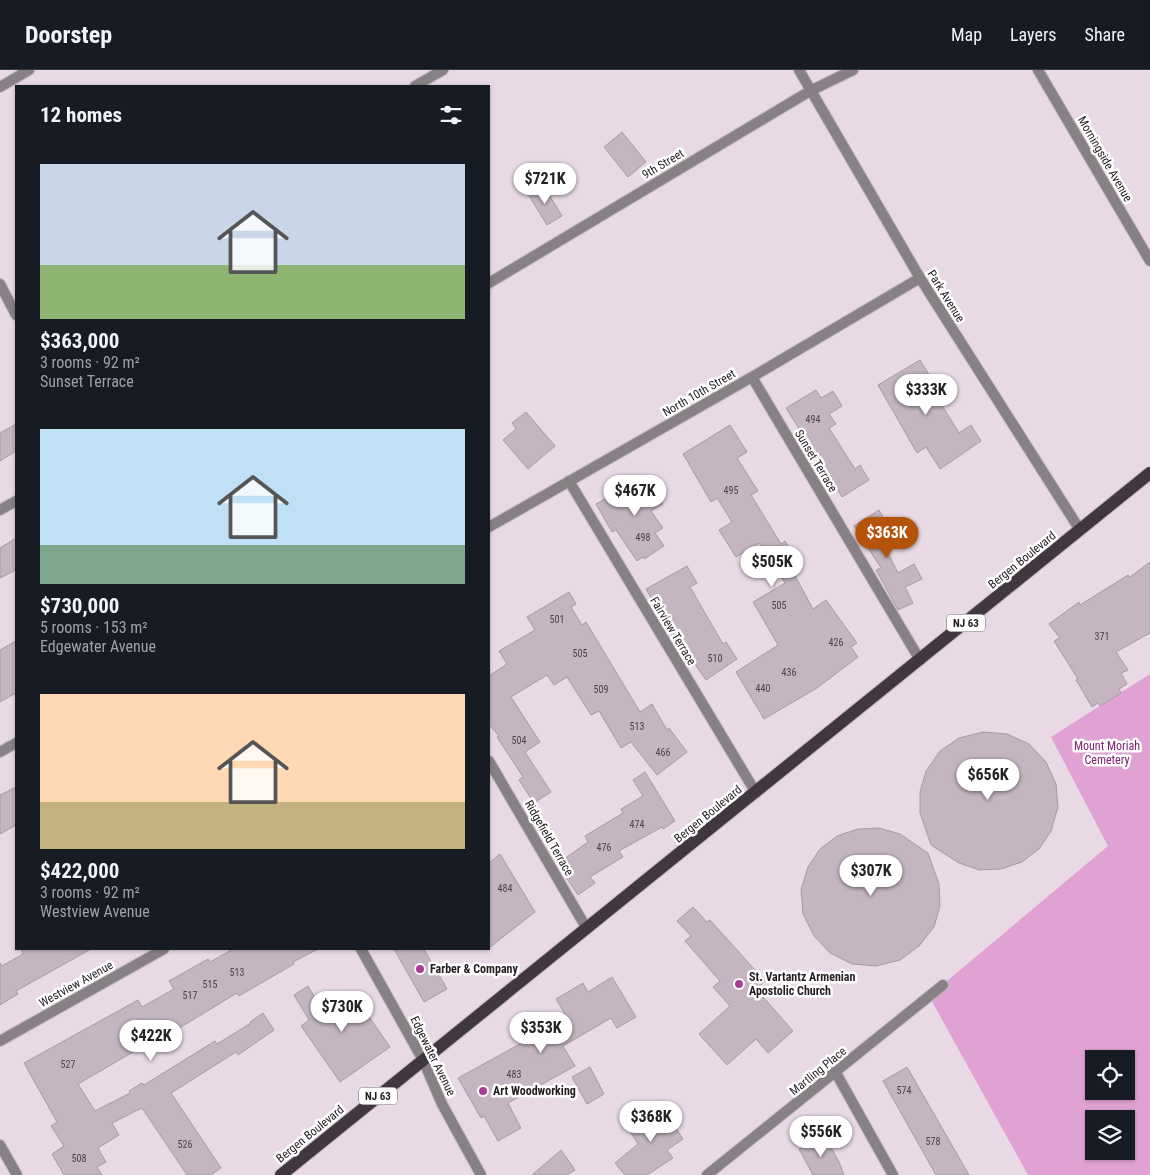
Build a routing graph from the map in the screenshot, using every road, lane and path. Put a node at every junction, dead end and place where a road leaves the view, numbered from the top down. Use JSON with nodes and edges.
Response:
{"nodes":[{"id":1,"x":29,"y":70,"type":"edge"},
{"id":2,"x":443,"y":70,"type":"edge"},
{"id":3,"x":799,"y":70,"type":"edge"},
{"id":4,"x":853,"y":70,"type":"edge"},
{"id":5,"x":1038,"y":70,"type":"edge"},
{"id":6,"x":417,"y":85,"type":"edge"},
{"id":7,"x":0,"y":87,"type":"edge"},
{"id":8,"x":810,"y":91,"type":"junction"},
{"id":9,"x":1150,"y":261,"type":"edge"},
{"id":10,"x":920,"y":278,"type":"junction"},
{"id":11,"x":490,"y":282,"type":"edge"},
{"id":12,"x":0,"y":284,"type":"edge"},
{"id":13,"x":15,"y":313,"type":"edge"},
{"id":14,"x":752,"y":377,"type":"junction"},
{"id":15,"x":1150,"y":473,"type":"edge"},
{"id":16,"x":569,"y":481,"type":"junction"},
{"id":17,"x":15,"y":502,"type":"edge"},
{"id":18,"x":0,"y":510,"type":"edge"},
{"id":19,"x":490,"y":526,"type":"edge"},
{"id":20,"x":1080,"y":530,"type":"junction"},
{"id":21,"x":920,"y":660,"type":"junction"},
{"id":22,"x":15,"y":744,"type":"edge"},
{"id":23,"x":0,"y":752,"type":"edge"},
{"id":24,"x":490,"y":762,"type":"edge"},
{"id":25,"x":756,"y":793,"type":"junction"},
{"id":26,"x":587,"y":929,"type":"junction"},
{"id":27,"x":162,"y":950,"type":"edge"},
{"id":28,"x":362,"y":950,"type":"edge"},
{"id":29,"x":944,"y":985,"type":"dead end"},
{"id":30,"x":0,"y":1041,"type":"edge"},
{"id":31,"x":423,"y":1060,"type":"junction"},
{"id":32,"x":836,"y":1073,"type":"junction"},
{"id":33,"x":0,"y":1145,"type":"edge"},
{"id":34,"x":17,"y":1175,"type":"edge"},
{"id":35,"x":281,"y":1175,"type":"edge"},
{"id":36,"x":481,"y":1175,"type":"edge"},
{"id":37,"x":707,"y":1175,"type":"edge"},
{"id":38,"x":893,"y":1175,"type":"edge"}],
"edges":[{"from":1,"to":7,"type":"street"},
{"from":2,"to":6,"type":"street"},
{"from":3,"to":8,"type":"street","name":"Park Avenue"},
{"from":4,"to":8,"type":"street","name":"9th Street"},
{"from":5,"to":9,"type":"street","name":"Morningside Avenue"},
{"from":8,"to":10,"type":"street","name":"Park Avenue"},
{"from":8,"to":11,"type":"street","name":"9th Street"},
{"from":10,"to":14,"type":"street","name":"North 10th Street"},
{"from":10,"to":20,"type":"street","name":"Park Avenue"},
{"from":12,"to":13,"type":"street"},
{"from":14,"to":16,"type":"street","name":"North 10th Street"},
{"from":14,"to":21,"type":"street","name":"Sunset Terrace"},
{"from":15,"to":20,"type":"main road","name":"Bergen Boulevard","number":"NJ 63"},
{"from":16,"to":19,"type":"street","name":"North 10th Street"},
{"from":16,"to":25,"type":"street","name":"Fairview Terrace"},
{"from":17,"to":18,"type":"street"},
{"from":20,"to":21,"type":"main road","name":"Bergen Boulevard","number":"NJ 63"},
{"from":21,"to":25,"type":"main road","name":"Bergen Boulevard","number":"NJ 63"},
{"from":22,"to":23,"type":"street"},
{"from":24,"to":26,"type":"street","name":"Ridgefield Terrace"},
{"from":25,"to":26,"type":"main road","name":"Bergen Boulevard","number":"NJ 63"},
{"from":26,"to":31,"type":"main road","name":"Bergen Boulevard","number":"NJ 63"},
{"from":27,"to":30,"type":"street","name":"Westview Avenue"},
{"from":28,"to":31,"type":"street","name":"Edgewater Avenue"},
{"from":29,"to":32,"type":"street","name":"Martling Place"},
{"from":31,"to":35,"type":"main road","name":"Bergen Boulevard","number":"NJ 63"},
{"from":31,"to":36,"type":"street","name":"Edgewater Avenue"},
{"from":32,"to":37,"type":"street","name":"Martling Place"},
{"from":32,"to":38,"type":"street"},
{"from":33,"to":34,"type":"street"}]}
